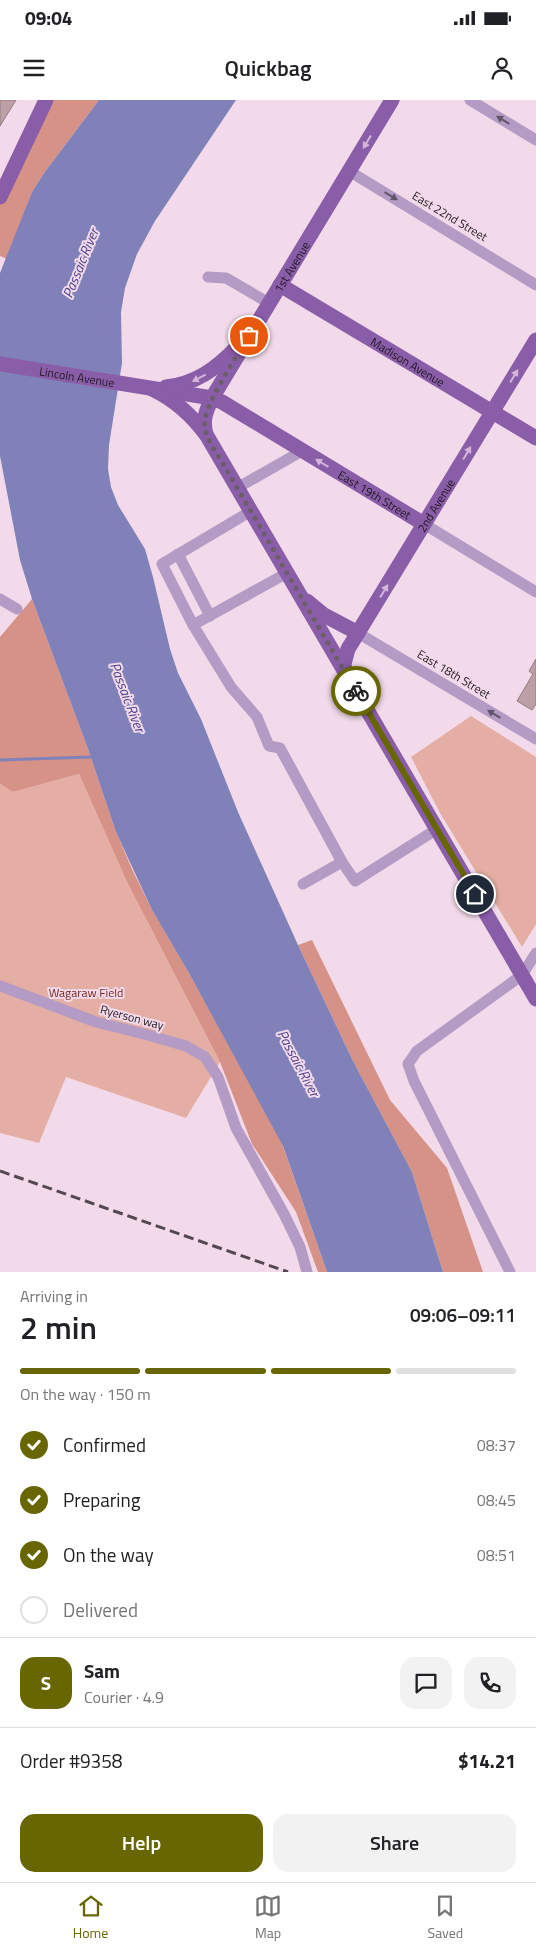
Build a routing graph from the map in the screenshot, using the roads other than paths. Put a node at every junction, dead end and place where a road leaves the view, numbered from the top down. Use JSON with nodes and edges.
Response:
{"nodes":[{"id":1,"x":46,"y":100,"type":"edge"},
{"id":2,"x":392,"y":100,"type":"edge"},
{"id":3,"x":474,"y":101,"type":"edge"},
{"id":4,"x":536,"y":140,"type":"edge"},
{"id":5,"x":349,"y":171,"type":"junction"},
{"id":6,"x":1,"y":192,"type":"edge"},
{"id":7,"x":208,"y":277,"type":"dead end"},
{"id":8,"x":280,"y":285,"type":"junction"},
{"id":9,"x":536,"y":285,"type":"edge"},
{"id":10,"x":269,"y":303,"type":"junction"},
{"id":11,"x":259,"y":320,"type":"junction"},
{"id":12,"x":536,"y":340,"type":"edge"},
{"id":13,"x":0,"y":364,"type":"edge"},
{"id":14,"x":152,"y":388,"type":"junction"},
{"id":15,"x":212,"y":398,"type":"junction"},
{"id":16,"x":492,"y":412,"type":"junction"},
{"id":17,"x":207,"y":436,"type":"junction"},
{"id":18,"x":536,"y":438,"type":"edge"},
{"id":19,"x":302,"y":451,"type":"junction"},
{"id":20,"x":237,"y":488,"type":"junction"},
{"id":21,"x":250,"y":511,"type":"junction"},
{"id":22,"x":424,"y":524,"type":"junction"},
{"id":23,"x":178,"y":554,"type":"junction"},
{"id":24,"x":287,"y":573,"type":"junction"},
{"id":25,"x":296,"y":589,"type":"junction"},
{"id":26,"x":536,"y":592,"type":"edge"},
{"id":27,"x":0,"y":599,"type":"edge"},
{"id":28,"x":17,"y":609,"type":"dead end"},
{"id":29,"x":210,"y":616,"type":"junction"},
{"id":30,"x":193,"y":625,"type":"junction"},
{"id":31,"x":358,"y":633,"type":"junction"},
{"id":32,"x":345,"y":672,"type":"junction"},
{"id":33,"x":536,"y":739,"type":"edge"},
{"id":34,"x":437,"y":829,"type":"junction"},
{"id":35,"x":342,"y":862,"type":"junction"},
{"id":36,"x":302,"y":884,"type":"dead end"},
{"id":37,"x":536,"y":953,"type":"edge"},
{"id":38,"x":522,"y":975,"type":"junction"},
{"id":39,"x":0,"y":986,"type":"edge"},
{"id":40,"x":536,"y":999,"type":"edge"},
{"id":41,"x":307,"y":1272,"type":"edge"},
{"id":42,"x":510,"y":1272,"type":"edge"}],
"edges":[{"from":1,"to":6,"type":"main road"},
{"from":2,"to":5,"type":"main road","name":"1st Avenue","one_way":true},
{"from":4,"to":3,"type":"street","one_way":true},
{"from":5,"to":8,"type":"main road","name":"1st Avenue"},
{"from":5,"to":9,"type":"street","name":"East 22nd Street","one_way":true},
{"from":7,"to":10,"type":"street"},
{"from":8,"to":10,"type":"main road","name":"1st Avenue"},
{"from":8,"to":16,"type":"main road","name":"Madison Avenue"},
{"from":10,"to":11,"type":"main road","name":"1st Avenue"},
{"from":11,"to":14,"type":"main road","one_way":true},
{"from":11,"to":15,"type":"main road","name":"1st Avenue"},
{"from":16,"to":12,"type":"main road","name":"2nd Avenue","one_way":true},
{"from":13,"to":14,"type":"main road","name":"Lincoln Avenue"},
{"from":14,"to":15,"type":"main road"},
{"from":14,"to":17,"type":"main road"},
{"from":15,"to":17,"type":"main road","name":"1st Avenue"},
{"from":15,"to":19,"type":"main road","name":"East 19th Street"},
{"from":16,"to":18,"type":"main road","name":"Madison Avenue"},
{"from":22,"to":16,"type":"main road","name":"2nd Avenue","one_way":true},
{"from":17,"to":20,"type":"main road"},
{"from":19,"to":20,"type":"street"},
{"from":22,"to":19,"type":"main road","name":"East 19th Street","one_way":true},
{"from":20,"to":21,"type":"main road"},
{"from":21,"to":23,"type":"street"},
{"from":21,"to":24,"type":"main road"},
{"from":22,"to":26,"type":"street","name":"East 19th Street"},
{"from":31,"to":22,"type":"main road","name":"2nd Avenue","one_way":true},
{"from":23,"to":29,"type":"street"},
{"from":23,"to":30,"type":"street"},
{"from":24,"to":25,"type":"main road"},
{"from":24,"to":29,"type":"street"},
{"from":25,"to":31,"type":"main road"},
{"from":25,"to":32,"type":"main road"},
{"from":27,"to":28,"type":"street"},
{"from":29,"to":30,"type":"street"},
{"from":30,"to":35,"type":"street"},
{"from":31,"to":32,"type":"main road","name":"2nd Avenue"},
{"from":33,"to":31,"type":"street","name":"East 18th Street","one_way":true},
{"from":32,"to":34,"type":"main road"},
{"from":34,"to":35,"type":"street"},
{"from":34,"to":38,"type":"main road"},
{"from":35,"to":36,"type":"street"},
{"from":37,"to":38,"type":"street"},
{"from":38,"to":40,"type":"main road"},
{"from":38,"to":42,"type":"street"},
{"from":39,"to":41,"type":"street","name":"Ryerson way"}]}
